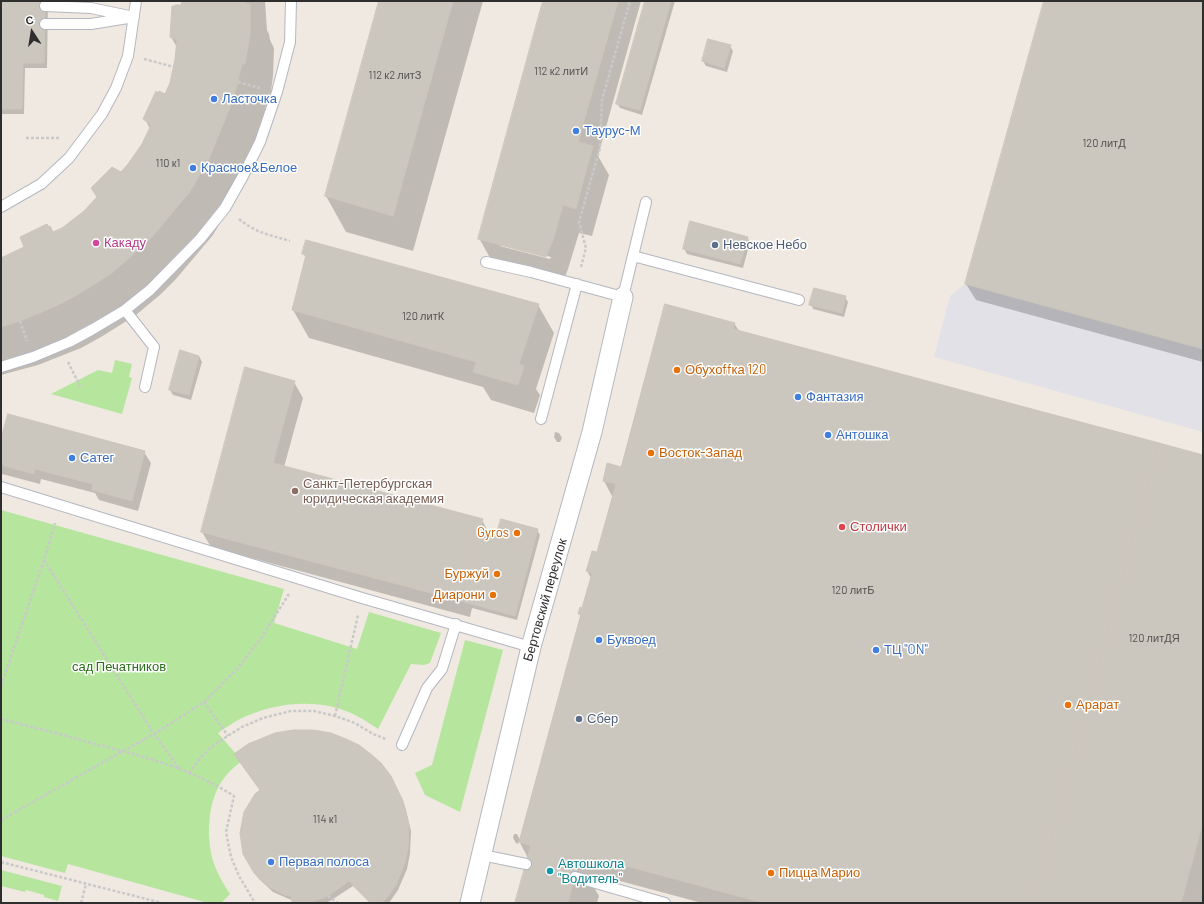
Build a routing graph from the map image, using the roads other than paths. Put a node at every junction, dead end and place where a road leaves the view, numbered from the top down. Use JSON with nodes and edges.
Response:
{"nodes":[{"id":1,"x":136,"y":1,"type":"edge"},
{"id":2,"x":291,"y":1,"type":"edge"},
{"id":3,"x":45,"y":6,"type":"dead end"},
{"id":4,"x":134,"y":18,"type":"junction"},
{"id":5,"x":45,"y":24,"type":"dead end"},
{"id":6,"x":646,"y":202,"type":"dead end"},
{"id":7,"x":1,"y":207,"type":"edge"},
{"id":8,"x":633,"y":256,"type":"junction"},
{"id":9,"x":486,"y":262,"type":"dead end"},
{"id":10,"x":577,"y":284,"type":"junction"},
{"id":11,"x":622,"y":298,"type":"junction"},
{"id":12,"x":799,"y":300,"type":"dead end"},
{"id":13,"x":126,"y":310,"type":"junction"},
{"id":14,"x":1,"y":367,"type":"edge"},
{"id":15,"x":145,"y":387,"type":"dead end"},
{"id":16,"x":541,"y":419,"type":"dead end"},
{"id":17,"x":1,"y":487,"type":"edge"},
{"id":18,"x":456,"y":624,"type":"junction"},
{"id":19,"x":531,"y":647,"type":"junction"},
{"id":20,"x":402,"y":745,"type":"road end"},
{"id":21,"x":482,"y":855,"type":"junction"},
{"id":22,"x":526,"y":864,"type":"dead end"},
{"id":23,"x":575,"y":877,"type":"dead end"},
{"id":24,"x":470,"y":903,"type":"edge"},
{"id":25,"x":665,"y":903,"type":"edge"}],
"edges":[{"from":1,"to":4,"type":"lane"},
{"from":2,"to":13,"type":"lane"},
{"from":3,"to":4,"type":"lane"},
{"from":4,"to":5,"type":"lane"},
{"from":4,"to":7,"type":"lane"},
{"from":6,"to":8,"type":"lane"},
{"from":8,"to":11,"type":"lane"},
{"from":8,"to":12,"type":"lane"},
{"from":9,"to":10,"type":"lane"},
{"from":10,"to":11,"type":"lane"},
{"from":10,"to":16,"type":"lane"},
{"from":11,"to":19,"type":"street","name":"Бертовский переулок"},
{"from":13,"to":14,"type":"lane"},
{"from":13,"to":15,"type":"lane"},
{"from":17,"to":18,"type":"lane"},
{"from":18,"to":19,"type":"lane"},
{"from":18,"to":20,"type":"lane"},
{"from":19,"to":21,"type":"street","name":"Бертовский переулок"},
{"from":21,"to":22,"type":"lane"},
{"from":21,"to":24,"type":"street","name":"Бертовский переулок"},
{"from":23,"to":25,"type":"lane"}]}
